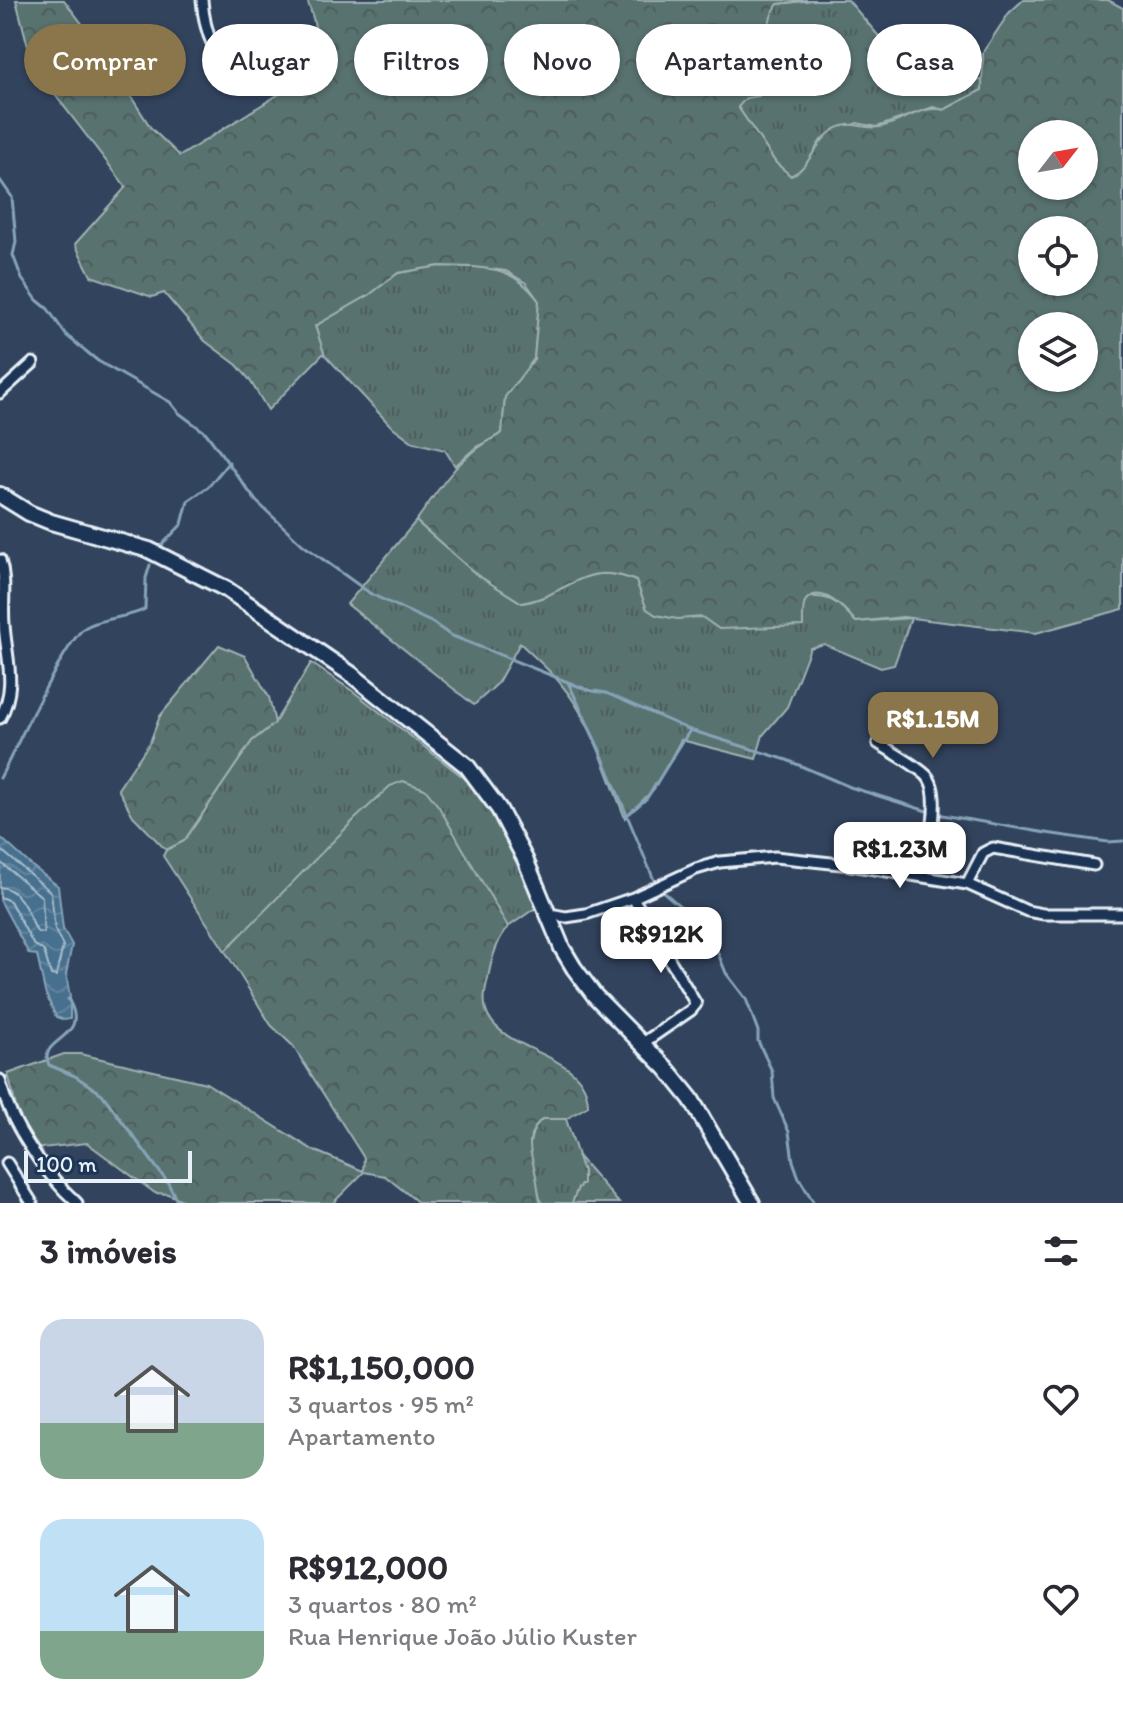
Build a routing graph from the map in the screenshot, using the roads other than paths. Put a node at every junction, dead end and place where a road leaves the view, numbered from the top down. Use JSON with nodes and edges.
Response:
{"nodes":[{"id":1,"x":202,"y":0,"type":"edge"},
{"id":2,"x":206,"y":24,"type":"edge"},
{"id":3,"x":33,"y":363,"type":"dead end"},
{"id":4,"x":0,"y":393,"type":"edge"},
{"id":5,"x":0,"y":495,"type":"edge"},
{"id":6,"x":0,"y":560,"type":"edge"},
{"id":7,"x":0,"y":718,"type":"edge"},
{"id":8,"x":878,"y":743,"type":"dead end"},
{"id":9,"x":1094,"y":865,"type":"dead end"},
{"id":10,"x":922,"y":875,"type":"junction"},
{"id":11,"x":967,"y":884,"type":"junction"},
{"id":12,"x":633,"y":898,"type":"junction"},
{"id":13,"x":550,"y":914,"type":"junction"},
{"id":14,"x":1123,"y":914,"type":"edge"},
{"id":15,"x":643,"y":1043,"type":"junction"},
{"id":16,"x":0,"y":1080,"type":"edge"},
{"id":17,"x":7,"y":1163,"type":"dead end"},
{"id":18,"x":32,"y":1203,"type":"edge"},
{"id":19,"x":77,"y":1203,"type":"edge"},
{"id":20,"x":752,"y":1203,"type":"edge"}],
"edges":[{"from":1,"to":2,"type":"street"},
{"from":3,"to":4,"type":"street"},
{"from":5,"to":13,"type":"street"},
{"from":6,"to":7,"type":"street"},
{"from":8,"to":10,"type":"street"},
{"from":9,"to":11,"type":"street"},
{"from":10,"to":11,"type":"street"},
{"from":10,"to":12,"type":"street"},
{"from":11,"to":14,"type":"street"},
{"from":12,"to":13,"type":"street"},
{"from":12,"to":15,"type":"street"},
{"from":13,"to":15,"type":"street"},
{"from":15,"to":20,"type":"street"},
{"from":16,"to":19,"type":"street"},
{"from":17,"to":18,"type":"street"}]}
